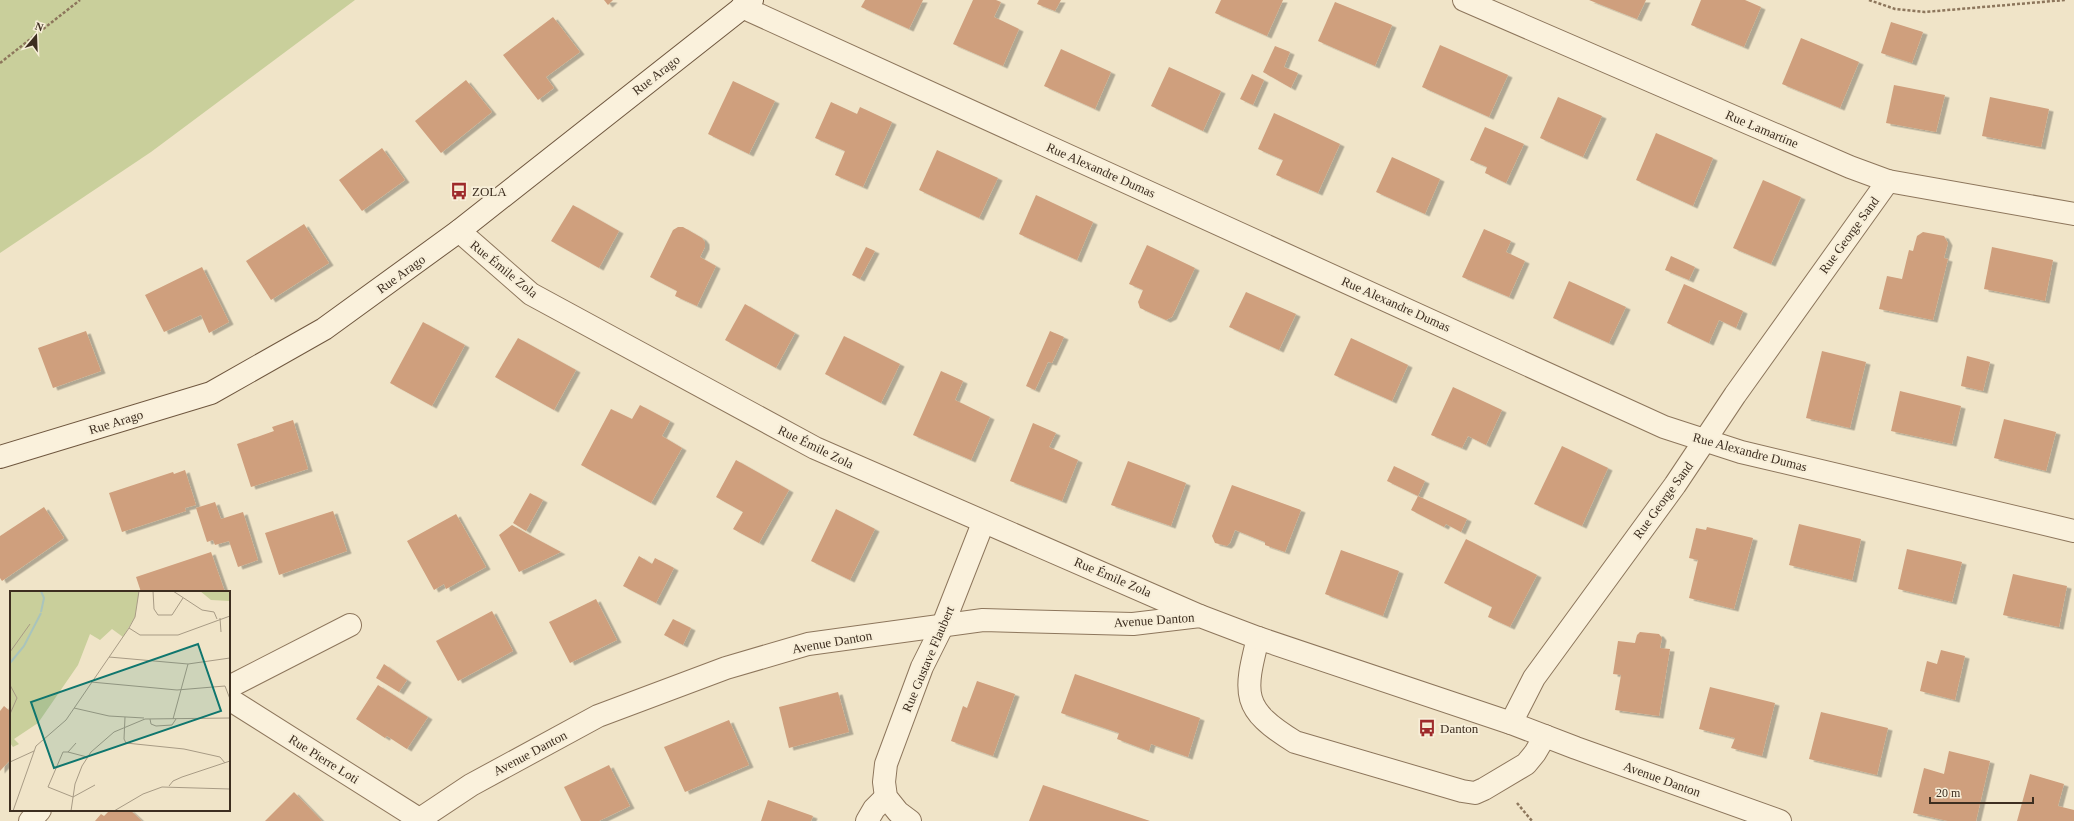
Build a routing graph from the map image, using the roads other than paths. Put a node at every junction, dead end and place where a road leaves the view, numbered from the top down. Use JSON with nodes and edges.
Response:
{"nodes":[{"id":1,"x":1464,"y":0,"type":"edge"},
{"id":2,"x":747,"y":3,"type":"edge"},
{"id":3,"x":1888,"y":181,"type":"junction"},
{"id":4,"x":2074,"y":214,"type":"edge"},
{"id":5,"x":459,"y":231,"type":"junction"},
{"id":6,"x":1705,"y":441,"type":"junction"},
{"id":7,"x":0,"y":457,"type":"edge"},
{"id":8,"x":983,"y":523,"type":"junction"},
{"id":9,"x":2074,"y":531,"type":"edge"},
{"id":10,"x":1200,"y":616,"type":"junction"},
{"id":11,"x":350,"y":625,"type":"dead end"},
{"id":12,"x":943,"y":625,"type":"junction"},
{"id":13,"x":1258,"y":638,"type":"junction"},
{"id":14,"x":230,"y":686,"type":"edge"},
{"id":15,"x":230,"y":700,"type":"edge"},
{"id":16,"x":1511,"y":723,"type":"junction"},
{"id":17,"x":1545,"y":736,"type":"junction"},
{"id":18,"x":886,"y":797,"type":"junction"},
{"id":19,"x":39,"y":811,"type":"edge"},
{"id":20,"x":418,"y":820,"type":"edge"},
{"id":21,"x":30,"y":821,"type":"edge"},
{"id":22,"x":867,"y":821,"type":"edge"},
{"id":23,"x":910,"y":821,"type":"edge"},
{"id":24,"x":1780,"y":821,"type":"edge"}],
"edges":[{"from":1,"to":3,"type":"street","name":"Rue Lamartine"},
{"from":2,"to":5,"type":"street","name":"Rue Arago"},
{"from":2,"to":6,"type":"street","name":"Rue Alexandre Dumas"},
{"from":3,"to":4,"type":"street","name":"Rue Lamartine"},
{"from":3,"to":6,"type":"street","name":"Rue George Sand"},
{"from":5,"to":7,"type":"street","name":"Rue Arago"},
{"from":5,"to":8,"type":"street","name":"Rue Émile Zola"},
{"from":6,"to":9,"type":"street","name":"Rue Alexandre Dumas"},
{"from":6,"to":16,"type":"street","name":"Rue George Sand"},
{"from":8,"to":10,"type":"street","name":"Rue Émile Zola"},
{"from":8,"to":12,"type":"street","name":"Rue Gustave Flaubert"},
{"from":10,"to":12,"type":"street","name":"Avenue Danton"},
{"from":10,"to":13,"type":"street","name":"Avenue Danton"},
{"from":11,"to":14,"type":"street"},
{"from":12,"to":18,"type":"street","name":"Rue Gustave Flaubert"},
{"from":12,"to":20,"type":"street","name":"Avenue Danton"},
{"from":13,"to":16,"type":"street","name":"Avenue Danton"},
{"from":13,"to":17,"type":"street"},
{"from":15,"to":20,"type":"street","name":"Rue Pierre Loti"},
{"from":16,"to":17,"type":"street","name":"Avenue Danton"},
{"from":17,"to":24,"type":"street","name":"Avenue Danton"},
{"from":18,"to":22,"type":"street"},
{"from":18,"to":23,"type":"street"},
{"from":19,"to":21,"type":"street"}]}
